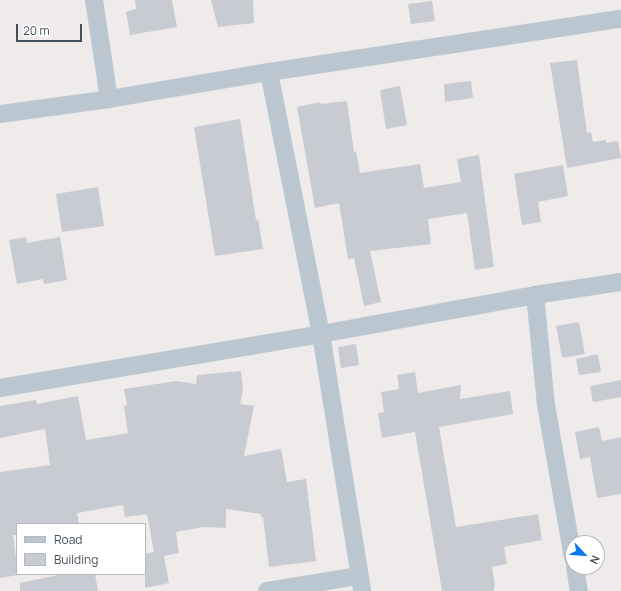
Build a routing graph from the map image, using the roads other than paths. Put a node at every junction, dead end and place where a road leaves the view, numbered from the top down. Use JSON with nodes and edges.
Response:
{"nodes":[{"id":1,"x":94,"y":0,"type":"edge"},
{"id":2,"x":621,"y":19,"type":"edge"},
{"id":3,"x":269,"y":72,"type":"junction"},
{"id":4,"x":109,"y":99,"type":"junction"},
{"id":5,"x":0,"y":114,"type":"edge"},
{"id":6,"x":621,"y":282,"type":"edge"},
{"id":7,"x":535,"y":295,"type":"junction"},
{"id":8,"x":321,"y":334,"type":"junction"},
{"id":9,"x":0,"y":388,"type":"edge"},
{"id":10,"x":569,"y":535,"type":"edge"},
{"id":11,"x":576,"y":575,"type":"edge"},
{"id":12,"x":361,"y":583,"type":"edge"},
{"id":13,"x":267,"y":591,"type":"edge"},
{"id":14,"x":579,"y":591,"type":"edge"}],
"edges":[{"from":1,"to":4,"type":"street"},
{"from":2,"to":3,"type":"street"},
{"from":3,"to":4,"type":"street"},
{"from":3,"to":8,"type":"street"},
{"from":4,"to":5,"type":"street"},
{"from":6,"to":7,"type":"street"},
{"from":7,"to":8,"type":"street"},
{"from":7,"to":10,"type":"street"},
{"from":8,"to":9,"type":"street"},
{"from":8,"to":12,"type":"street"},
{"from":11,"to":14,"type":"street"},
{"from":12,"to":13,"type":"street"}]}
